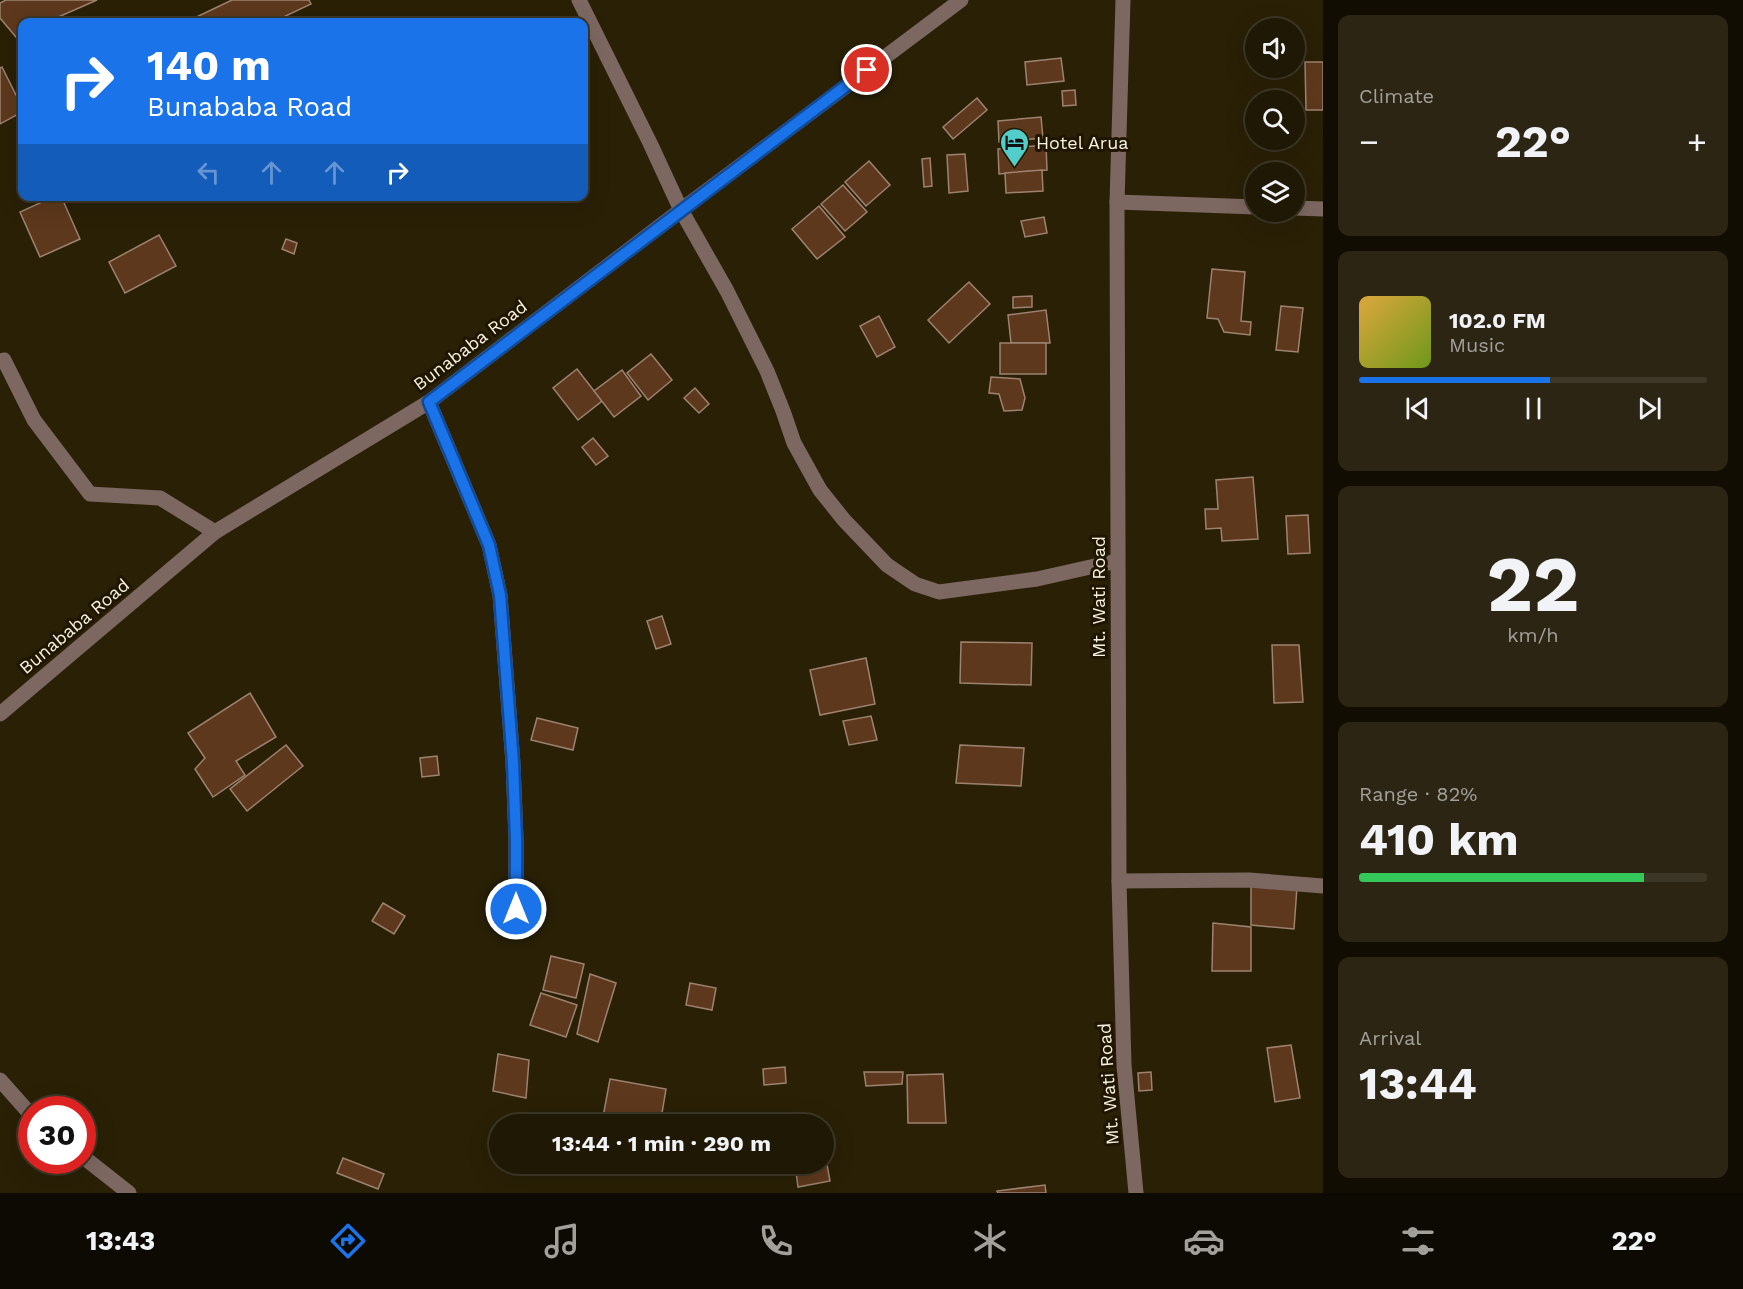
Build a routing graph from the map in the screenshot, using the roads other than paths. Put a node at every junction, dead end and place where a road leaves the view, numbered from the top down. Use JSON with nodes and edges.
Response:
{"nodes":[{"id":1,"x":579,"y":0,"type":"edge"},
{"id":2,"x":961,"y":0,"type":"edge"},
{"id":3,"x":1123,"y":0,"type":"edge"},
{"id":4,"x":588,"y":18,"type":"edge"},
{"id":5,"x":588,"y":18,"type":"edge"},
{"id":6,"x":1117,"y":202,"type":"junction"},
{"id":7,"x":1245,"y":207,"type":"edge"},
{"id":8,"x":1305,"y":208,"type":"edge"},
{"id":9,"x":1323,"y":209,"type":"edge"},
{"id":10,"x":681,"y":210,"type":"junction"},
{"id":11,"x":0,"y":361,"type":"edge"},
{"id":12,"x":429,"y":402,"type":"junction"},
{"id":13,"x":215,"y":532,"type":"junction"},
{"id":14,"x":1117,"y":561,"type":"junction"},
{"id":15,"x":0,"y":714,"type":"edge"},
{"id":16,"x":1119,"y":880,"type":"junction"},
{"id":17,"x":1323,"y":886,"type":"edge"},
{"id":18,"x":516,"y":909,"type":"dead end"},
{"id":19,"x":0,"y":1080,"type":"edge"},
{"id":20,"x":18,"y":1100,"type":"edge"},
{"id":21,"x":96,"y":1167,"type":"edge"},
{"id":22,"x":129,"y":1193,"type":"edge"},
{"id":23,"x":1136,"y":1193,"type":"edge"}],
"edges":[{"from":1,"to":5,"type":"street"},
{"from":2,"to":10,"type":"street","name":"Bunababa Road"},
{"from":3,"to":6,"type":"street","name":"Mt. Wati Road"},
{"from":4,"to":10,"type":"street"},
{"from":6,"to":7,"type":"street"},
{"from":6,"to":14,"type":"street","name":"Mt. Wati Road"},
{"from":8,"to":9,"type":"street"},
{"from":10,"to":12,"type":"street","name":"Bunababa Road"},
{"from":10,"to":14,"type":"street"},
{"from":11,"to":13,"type":"street"},
{"from":12,"to":13,"type":"street","name":"Bunababa Road"},
{"from":12,"to":18,"type":"street"},
{"from":13,"to":15,"type":"street","name":"Bunababa Road"},
{"from":14,"to":16,"type":"street","name":"Mt. Wati Road"},
{"from":16,"to":17,"type":"street"},
{"from":16,"to":23,"type":"street","name":"Mt. Wati Road"},
{"from":19,"to":20,"type":"street"},
{"from":21,"to":22,"type":"street"}]}
